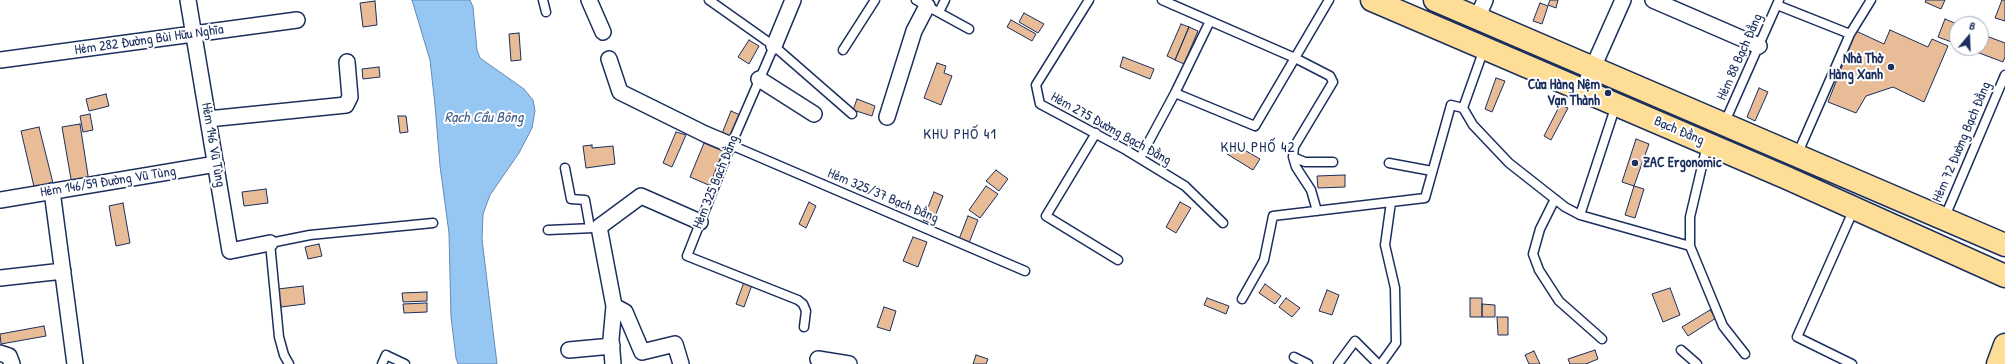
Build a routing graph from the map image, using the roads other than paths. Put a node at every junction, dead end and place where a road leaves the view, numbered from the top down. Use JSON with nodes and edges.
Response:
{"nodes":[{"id":1,"x":188,"y":0,"type":"edge"},
{"id":2,"x":543,"y":0,"type":"edge"},
{"id":3,"x":589,"y":0,"type":"edge"},
{"id":4,"x":709,"y":0,"type":"edge"},
{"id":5,"x":793,"y":0,"type":"edge"},
{"id":6,"x":875,"y":0,"type":"edge"},
{"id":7,"x":945,"y":0,"type":"edge"},
{"id":8,"x":1089,"y":0,"type":"edge"},
{"id":9,"x":1162,"y":0,"type":"edge"},
{"id":10,"x":1329,"y":0,"type":"edge"},
{"id":11,"x":1372,"y":0,"type":"edge"},
{"id":12,"x":1435,"y":0,"type":"edge"},
{"id":13,"x":1623,"y":0,"type":"edge"},
{"id":14,"x":1653,"y":0,"type":"edge"},
{"id":15,"x":1871,"y":0,"type":"edge"},
{"id":16,"x":1778,"y":2,"type":"edge"},
{"id":17,"x":927,"y":6,"type":"edge"},
{"id":18,"x":1481,"y":9,"type":"edge"},
{"id":19,"x":546,"y":12,"type":"dead end"},
{"id":20,"x":297,"y":20,"type":"dead end"},
{"id":21,"x":1210,"y":21,"type":"junction"},
{"id":22,"x":969,"y":29,"type":"dead end"},
{"id":23,"x":603,"y":32,"type":"dead end"},
{"id":24,"x":194,"y":34,"type":"junction"},
{"id":25,"x":1850,"y":34,"type":"junction"},
{"id":26,"x":774,"y":46,"type":"junction"},
{"id":27,"x":1759,"y":46,"type":"junction"},
{"id":28,"x":1484,"y":48,"type":"junction"},
{"id":29,"x":843,"y":50,"type":"dead end"},
{"id":30,"x":1295,"y":58,"type":"junction"},
{"id":31,"x":609,"y":59,"type":"dead end"},
{"id":32,"x":0,"y":60,"type":"edge"},
{"id":33,"x":347,"y":62,"type":"dead end"},
{"id":34,"x":1592,"y":68,"type":"junction"},
{"id":35,"x":2005,"y":75,"type":"edge"},
{"id":36,"x":759,"y":79,"type":"junction"},
{"id":37,"x":1583,"y":90,"type":"junction"},
{"id":38,"x":1175,"y":93,"type":"junction"},
{"id":39,"x":1616,"y":104,"type":"junction"},
{"id":40,"x":1463,"y":108,"type":"junction"},
{"id":41,"x":814,"y":114,"type":"dead end"},
{"id":42,"x":852,"y":114,"type":"dead end"},
{"id":43,"x":887,"y":117,"type":"dead end"},
{"id":44,"x":208,"y":119,"type":"junction"},
{"id":45,"x":1724,"y":125,"type":"junction"},
{"id":46,"x":1096,"y":133,"type":"junction"},
{"id":47,"x":1708,"y":143,"type":"junction"},
{"id":48,"x":731,"y":145,"type":"junction"},
{"id":49,"x":1796,"y":156,"type":"junction"},
{"id":50,"x":1293,"y":157,"type":"junction"},
{"id":51,"x":1140,"y":158,"type":"junction"},
{"id":52,"x":1333,"y":162,"type":"dead end"},
{"id":53,"x":1388,"y":163,"type":"dead end"},
{"id":54,"x":216,"y":164,"type":"junction"},
{"id":55,"x":565,"y":168,"type":"dead end"},
{"id":56,"x":1432,"y":171,"type":"junction"},
{"id":57,"x":1787,"y":178,"type":"junction"},
{"id":58,"x":52,"y":191,"type":"junction"},
{"id":59,"x":1555,"y":199,"type":"junction"},
{"id":60,"x":0,"y":200,"type":"edge"},
{"id":61,"x":1391,"y":202,"type":"junction"},
{"id":62,"x":1854,"y":208,"type":"junction"},
{"id":63,"x":1317,"y":211,"type":"junction"},
{"id":64,"x":1580,"y":215,"type":"junction"},
{"id":65,"x":1944,"y":219,"type":"junction"},
{"id":66,"x":700,"y":222,"type":"junction"},
{"id":67,"x":1223,"y":222,"type":"dead end"},
{"id":68,"x":433,"y":223,"type":"dead end"},
{"id":69,"x":594,"y":228,"type":"junction"},
{"id":70,"x":548,"y":230,"type":"dead end"},
{"id":71,"x":270,"y":243,"type":"junction"},
{"id":72,"x":2005,"y":245,"type":"edge"},
{"id":73,"x":1690,"y":246,"type":"junction"},
{"id":74,"x":1118,"y":260,"type":"dead end"},
{"id":75,"x":63,"y":271,"type":"junction"},
{"id":76,"x":1025,"y":271,"type":"dead end"},
{"id":77,"x":2005,"y":276,"type":"edge"},
{"id":78,"x":0,"y":278,"type":"edge"},
{"id":79,"x":1242,"y":299,"type":"dead end"},
{"id":80,"x":614,"y":306,"type":"junction"},
{"id":81,"x":804,"y":327,"type":"dead end"},
{"id":82,"x":1602,"y":339,"type":"dead end"},
{"id":83,"x":2005,"y":345,"type":"edge"},
{"id":84,"x":612,"y":346,"type":"junction"},
{"id":85,"x":569,"y":350,"type":"dead end"},
{"id":86,"x":1681,"y":350,"type":"dead end"},
{"id":87,"x":0,"y":353,"type":"edge"},
{"id":88,"x":1745,"y":354,"type":"dead end"},
{"id":89,"x":1294,"y":357,"type":"dead end"},
{"id":90,"x":818,"y":359,"type":"dead end"},
{"id":91,"x":12,"y":364,"type":"edge"},
{"id":92,"x":75,"y":364,"type":"edge"},
{"id":93,"x":289,"y":364,"type":"edge"},
{"id":94,"x":382,"y":364,"type":"edge"},
{"id":95,"x":405,"y":364,"type":"edge"},
{"id":96,"x":613,"y":364,"type":"edge"},
{"id":97,"x":681,"y":364,"type":"edge"},
{"id":98,"x":849,"y":364,"type":"edge"},
{"id":99,"x":1308,"y":364,"type":"edge"},
{"id":100,"x":1338,"y":364,"type":"edge"},
{"id":101,"x":1379,"y":364,"type":"edge"},
{"id":102,"x":1697,"y":364,"type":"edge"},
{"id":103,"x":1852,"y":364,"type":"edge"},
{"id":104,"x":1998,"y":364,"type":"edge"}],
"edges":[{"from":1,"to":24,"type":"street","name":"Hẻm 146 Vũ Tùng"},
{"from":2,"to":19,"type":"lane"},
{"from":3,"to":23,"type":"street"},
{"from":4,"to":26,"type":"lane"},
{"from":5,"to":26,"type":"street","name":"Hẻm 325 Bạch Đằng"},
{"from":6,"to":29,"type":"lane"},
{"from":7,"to":17,"type":"lane"},
{"from":8,"to":46,"type":"lane","name":"Hẻm 275 Đường Bạch Đằng"},
{"from":9,"to":21,"type":"lane"},
{"from":10,"to":30,"type":"lane"},
{"from":11,"to":28,"type":"main road","name":"Bạch Đằng"},
{"from":12,"to":18,"type":"main road","name":"Bạch Đằng"},
{"from":13,"to":34,"type":"street"},
{"from":14,"to":27,"type":"street"},
{"from":15,"to":25,"type":"lane"},
{"from":16,"to":25,"type":"lane"},
{"from":16,"to":27,"type":"lane","name":"Hẻm 88 Bạch Đằng"},
{"from":17,"to":22,"type":"lane"},
{"from":17,"to":43,"type":"street"},
{"from":18,"to":34,"type":"main road","name":"Bạch Đằng"},
{"from":20,"to":24,"type":"street","name":"Hẻm 282 Đường Bùi Hữu Nghĩa"},
{"from":21,"to":30,"type":"lane"},
{"from":21,"to":38,"type":"lane"},
{"from":24,"to":32,"type":"street","name":"Hẻm 282 Đường Bùi Hữu Nghĩa"},
{"from":24,"to":44,"type":"street","name":"Hẻm 146 Vũ Tùng"},
{"from":25,"to":49,"type":"lane"},
{"from":26,"to":36,"type":"lane","name":"Hẻm 325 Bạch Đằng"},
{"from":26,"to":42,"type":"lane"},
{"from":27,"to":45,"type":"lane","name":"Hẻm 88 Bạch Đằng"},
{"from":28,"to":37,"type":"main road","name":"Bạch Đằng"},
{"from":28,"to":40,"type":"lane"},
{"from":30,"to":38,"type":"lane"},
{"from":30,"to":50,"type":"lane"},
{"from":31,"to":48,"type":"street"},
{"from":33,"to":44,"type":"street"},
{"from":34,"to":37,"type":"street"},
{"from":34,"to":45,"type":"main road","name":"Bạch Đằng"},
{"from":35,"to":65,"type":"lane","name":"Hẻm 72 Đường Bạch Đằng"},
{"from":36,"to":41,"type":"street"},
{"from":36,"to":48,"type":"lane","name":"Hẻm 325 Bạch Đằng"},
{"from":37,"to":39,"type":"main road","name":"Bạch Đằng"},
{"from":38,"to":51,"type":"lane"},
{"from":39,"to":47,"type":"main road","name":"Bạch Đằng"},
{"from":39,"to":64,"type":"lane"},
{"from":40,"to":56,"type":"lane"},
{"from":40,"to":59,"type":"lane"},
{"from":44,"to":54,"type":"street","name":"Hẻm 146 Vũ Tùng"},
{"from":45,"to":49,"type":"main road","name":"Bạch Đằng"},
{"from":46,"to":51,"type":"lane","name":"Hẻm 275 Đường Bạch Đằng"},
{"from":46,"to":74,"type":"lane"},
{"from":47,"to":57,"type":"main road","name":"Bạch Đằng"},
{"from":47,"to":73,"type":"lane"},
{"from":48,"to":66,"type":"lane","name":"Hẻm 325 Bạch Đằng"},
{"from":48,"to":76,"type":"lane","name":"Hẻm 325/37 Bạch Đằng"},
{"from":49,"to":57,"type":"main road"},
{"from":49,"to":65,"type":"main road","name":"Bạch Đằng"},
{"from":50,"to":52,"type":"lane"},
{"from":50,"to":63,"type":"lane"},
{"from":51,"to":67,"type":"lane","name":"Hẻm 275 Đường Bạch Đằng"},
{"from":53,"to":56,"type":"lane"},
{"from":54,"to":58,"type":"street","name":"Hẻm 146/59 Đường Vũ Tùng"},
{"from":54,"to":71,"type":"street","name":"Hẻm 146 Vũ Tùng"},
{"from":55,"to":69,"type":"lane"},
{"from":56,"to":61,"type":"lane"},
{"from":57,"to":62,"type":"main road","name":"Bạch Đằng"},
{"from":58,"to":60,"type":"street","name":"Hẻm 146/59 Đường Vũ Tùng"},
{"from":58,"to":75,"type":"street"},
{"from":59,"to":64,"type":"lane"},
{"from":59,"to":82,"type":"lane"},
{"from":61,"to":63,"type":"lane"},
{"from":61,"to":101,"type":"lane"},
{"from":62,"to":77,"type":"main road","name":"Bạch Đằng"},
{"from":62,"to":103,"type":"lane"},
{"from":63,"to":79,"type":"lane"},
{"from":64,"to":73,"type":"lane"},
{"from":65,"to":72,"type":"main road","name":"Bạch Đằng"},
{"from":66,"to":69,"type":"street"},
{"from":66,"to":81,"type":"lane","name":"Hẻm 325 Bạch Đằng"},
{"from":68,"to":71,"type":"lane"},
{"from":69,"to":70,"type":"lane"},
{"from":69,"to":80,"type":"street"},
{"from":71,"to":93,"type":"lane"},
{"from":73,"to":88,"type":"lane"},
{"from":75,"to":78,"type":"street"},
{"from":75,"to":92,"type":"street"},
{"from":80,"to":84,"type":"street"},
{"from":80,"to":97,"type":"street"},
{"from":83,"to":104,"type":"main road"},
{"from":84,"to":85,"type":"street"},
{"from":84,"to":96,"type":"street"},
{"from":86,"to":102,"type":"lane"},
{"from":87,"to":91,"type":"street"},
{"from":89,"to":99,"type":"lane"},
{"from":90,"to":98,"type":"street"},
{"from":94,"to":95,"type":"lane"},
{"from":100,"to":101,"type":"lane"}]}
